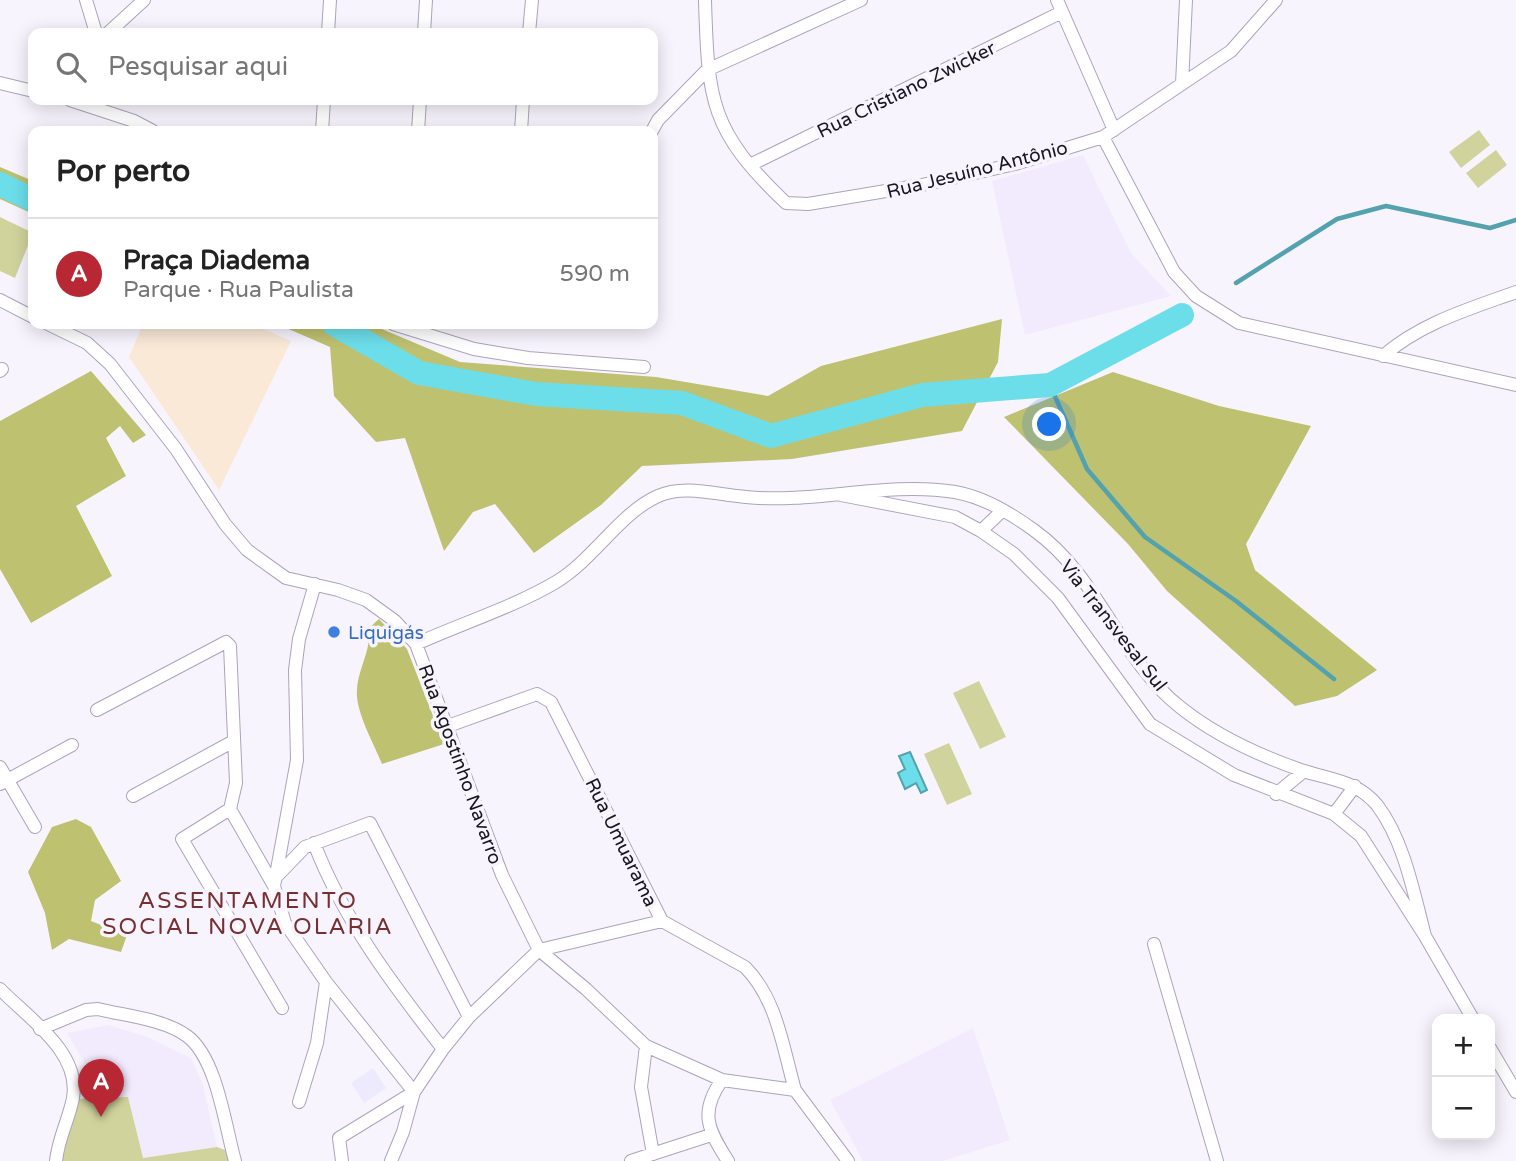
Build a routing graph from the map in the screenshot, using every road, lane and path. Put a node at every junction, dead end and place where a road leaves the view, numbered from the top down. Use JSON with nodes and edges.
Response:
{"nodes":[{"id":1,"x":86,"y":0,"type":"edge"},
{"id":2,"x":144,"y":0,"type":"edge"},
{"id":3,"x":330,"y":0,"type":"edge"},
{"id":4,"x":426,"y":0,"type":"edge"},
{"id":5,"x":532,"y":0,"type":"edge"},
{"id":6,"x":705,"y":0,"type":"edge"},
{"id":7,"x":861,"y":0,"type":"edge"},
{"id":8,"x":1186,"y":0,"type":"edge"},
{"id":9,"x":1276,"y":0,"type":"edge"},
{"id":10,"x":1060,"y":6,"type":"edge"},
{"id":11,"x":94,"y":28,"type":"edge"},
{"id":12,"x":113,"y":28,"type":"edge"},
{"id":13,"x":328,"y":28,"type":"edge"},
{"id":14,"x":424,"y":28,"type":"edge"},
{"id":15,"x":529,"y":28,"type":"edge"},
{"id":16,"x":707,"y":70,"type":"junction"},
{"id":17,"x":0,"y":83,"type":"edge"},
{"id":18,"x":1182,"y":84,"type":"junction"},
{"id":19,"x":28,"y":90,"type":"edge"},
{"id":20,"x":85,"y":105,"type":"edge"},
{"id":21,"x":114,"y":105,"type":"edge"},
{"id":22,"x":324,"y":105,"type":"edge"},
{"id":23,"x":420,"y":105,"type":"edge"},
{"id":24,"x":523,"y":105,"type":"edge"},
{"id":25,"x":117,"y":116,"type":"junction"},
{"id":26,"x":141,"y":126,"type":"edge"},
{"id":27,"x":322,"y":126,"type":"edge"},
{"id":28,"x":418,"y":126,"type":"edge"},
{"id":29,"x":521,"y":126,"type":"edge"},
{"id":30,"x":655,"y":126,"type":"edge"},
{"id":31,"x":1108,"y":134,"type":"junction"},
{"id":32,"x":750,"y":165,"type":"junction"},
{"id":33,"x":1516,"y":292,"type":"edge"},
{"id":34,"x":0,"y":300,"type":"edge"},
{"id":35,"x":28,"y":314,"type":"edge"},
{"id":36,"x":58,"y":329,"type":"edge"},
{"id":37,"x":408,"y":329,"type":"edge"},
{"id":38,"x":1383,"y":356,"type":"junction"},
{"id":39,"x":644,"y":367,"type":"dead end"},
{"id":40,"x":1516,"y":385,"type":"edge"},
{"id":41,"x":838,"y":494,"type":"junction"},
{"id":42,"x":1003,"y":510,"type":"junction"},
{"id":43,"x":981,"y":531,"type":"junction"},
{"id":44,"x":315,"y":584,"type":"junction"},
{"id":45,"x":416,"y":644,"type":"junction"},
{"id":46,"x":97,"y":710,"type":"dead end"},
{"id":47,"x":448,"y":726,"type":"junction"},
{"id":48,"x":232,"y":742,"type":"junction"},
{"id":49,"x":72,"y":745,"type":"dead end"},
{"id":50,"x":0,"y":768,"type":"edge"},
{"id":51,"x":1304,"y":771,"type":"junction"},
{"id":52,"x":3,"y":782,"type":"edge"},
{"id":53,"x":1355,"y":786,"type":"junction"},
{"id":54,"x":1276,"y":794,"type":"junction"},
{"id":55,"x":133,"y":796,"type":"dead end"},
{"id":56,"x":230,"y":809,"type":"junction"},
{"id":57,"x":1334,"y":814,"type":"junction"},
{"id":58,"x":34,"y":827,"type":"dead end"},
{"id":59,"x":314,"y":843,"type":"junction"},
{"id":60,"x":275,"y":881,"type":"junction"},
{"id":61,"x":662,"y":921,"type":"junction"},
{"id":62,"x":1425,"y":936,"type":"junction"},
{"id":63,"x":1154,"y":944,"type":"dead end"},
{"id":64,"x":539,"y":950,"type":"junction"},
{"id":65,"x":326,"y":982,"type":"junction"},
{"id":66,"x":0,"y":989,"type":"edge"},
{"id":67,"x":282,"y":1007,"type":"dead end"},
{"id":68,"x":1470,"y":1014,"type":"edge"},
{"id":69,"x":470,"y":1017,"type":"junction"},
{"id":70,"x":40,"y":1029,"type":"junction"},
{"id":71,"x":646,"y":1046,"type":"junction"},
{"id":72,"x":443,"y":1049,"type":"junction"},
{"id":73,"x":1495,"y":1056,"type":"edge"},
{"id":74,"x":722,"y":1080,"type":"junction"},
{"id":75,"x":795,"y":1090,"type":"junction"},
{"id":76,"x":414,"y":1091,"type":"junction"},
{"id":77,"x":1516,"y":1092,"type":"edge"},
{"id":78,"x":299,"y":1102,"type":"dead end"},
{"id":79,"x":711,"y":1135,"type":"junction"},
{"id":80,"x":653,"y":1154,"type":"junction"},
{"id":81,"x":56,"y":1161,"type":"edge"},
{"id":82,"x":235,"y":1161,"type":"edge"},
{"id":83,"x":342,"y":1161,"type":"edge"},
{"id":84,"x":391,"y":1161,"type":"edge"},
{"id":85,"x":631,"y":1161,"type":"edge"},
{"id":86,"x":727,"y":1161,"type":"edge"},
{"id":87,"x":848,"y":1161,"type":"edge"},
{"id":88,"x":1217,"y":1161,"type":"edge"}],
"edges":[{"from":1,"to":11,"type":"street"},
{"from":2,"to":12,"type":"street"},
{"from":3,"to":13,"type":"street"},
{"from":4,"to":14,"type":"street"},
{"from":5,"to":15,"type":"street"},
{"from":6,"to":16,"type":"street","name":"Rua Jesuíno Antônio"},
{"from":7,"to":16,"type":"street"},
{"from":8,"to":18,"type":"street"},
{"from":9,"to":18,"type":"street","name":"Rua Jesuíno Antônio"},
{"from":10,"to":31,"type":"street"},
{"from":10,"to":32,"type":"street","name":"Rua Cristiano Zwicker"},
{"from":16,"to":30,"type":"street"},
{"from":16,"to":32,"type":"street","name":"Rua Jesuíno Antônio"},
{"from":17,"to":19,"type":"street"},
{"from":18,"to":31,"type":"street","name":"Rua Jesuíno Antônio"},
{"from":20,"to":25,"type":"street"},
{"from":21,"to":25,"type":"street"},
{"from":22,"to":27,"type":"street"},
{"from":23,"to":28,"type":"street"},
{"from":24,"to":29,"type":"street"},
{"from":25,"to":26,"type":"street"},
{"from":31,"to":32,"type":"street","name":"Rua Jesuíno Antônio"},
{"from":31,"to":38,"type":"street"},
{"from":33,"to":38,"type":"street"},
{"from":34,"to":35,"type":"street"},
{"from":36,"to":44,"type":"street","name":"Rua Agostinho Navarro"},
{"from":37,"to":39,"type":"street"},
{"from":38,"to":40,"type":"street"},
{"from":41,"to":42,"type":"street","name":"Via Transvesal Sul"},
{"from":41,"to":43,"type":"street","name":"Via Transvesal Sul"},
{"from":41,"to":45,"type":"street","name":"Via Transvesal Sul"},
{"from":42,"to":43,"type":"street"},
{"from":42,"to":51,"type":"street","name":"Via Transvesal Sul"},
{"from":43,"to":54,"type":"street","name":"Via Transvesal Sul"},
{"from":44,"to":45,"type":"street","name":"Rua Agostinho Navarro"},
{"from":44,"to":60,"type":"street"},
{"from":45,"to":47,"type":"street","name":"Rua Agostinho Navarro"},
{"from":46,"to":48,"type":"street"},
{"from":47,"to":61,"type":"street","name":"Rua Umuarama"},
{"from":47,"to":64,"type":"street","name":"Rua Agostinho Navarro"},
{"from":48,"to":55,"type":"street"},
{"from":48,"to":56,"type":"street"},
{"from":49,"to":52,"type":"street"},
{"from":50,"to":52,"type":"street"},
{"from":51,"to":53,"type":"street","name":"Via Transvesal Sul"},
{"from":51,"to":54,"type":"street"},
{"from":52,"to":58,"type":"street"},
{"from":53,"to":57,"type":"street"},
{"from":53,"to":62,"type":"street","name":"Via Transvesal Sul"},
{"from":54,"to":57,"type":"street","name":"Via Transvesal Sul"},
{"from":56,"to":60,"type":"street"},
{"from":56,"to":67,"type":"street"},
{"from":57,"to":62,"type":"street","name":"Via Transvesal Sul"},
{"from":59,"to":60,"type":"street"},
{"from":59,"to":69,"type":"street"},
{"from":59,"to":72,"type":"street"},
{"from":60,"to":65,"type":"street"},
{"from":61,"to":64,"type":"street","name":"Rua Umuarama"},
{"from":61,"to":75,"type":"street"},
{"from":62,"to":68,"type":"street","name":"Via Transvesal Sul"},
{"from":63,"to":88,"type":"street"},
{"from":64,"to":69,"type":"street"},
{"from":64,"to":71,"type":"street","name":"Rua Agostinho Navarro"},
{"from":65,"to":76,"type":"street"},
{"from":65,"to":78,"type":"street"},
{"from":66,"to":70,"type":"street"},
{"from":69,"to":72,"type":"street"},
{"from":70,"to":81,"type":"street"},
{"from":70,"to":82,"type":"street"},
{"from":71,"to":74,"type":"street","name":"Rua Agostinho Navarro"},
{"from":71,"to":80,"type":"street"},
{"from":72,"to":76,"type":"street"},
{"from":73,"to":77,"type":"street"},
{"from":74,"to":75,"type":"street","name":"Rua Agostinho Navarro"},
{"from":74,"to":79,"type":"street"},
{"from":75,"to":87,"type":"street"},
{"from":76,"to":83,"type":"street"},
{"from":76,"to":84,"type":"street"},
{"from":79,"to":80,"type":"street"},
{"from":79,"to":86,"type":"street"},
{"from":80,"to":85,"type":"street"}]}
